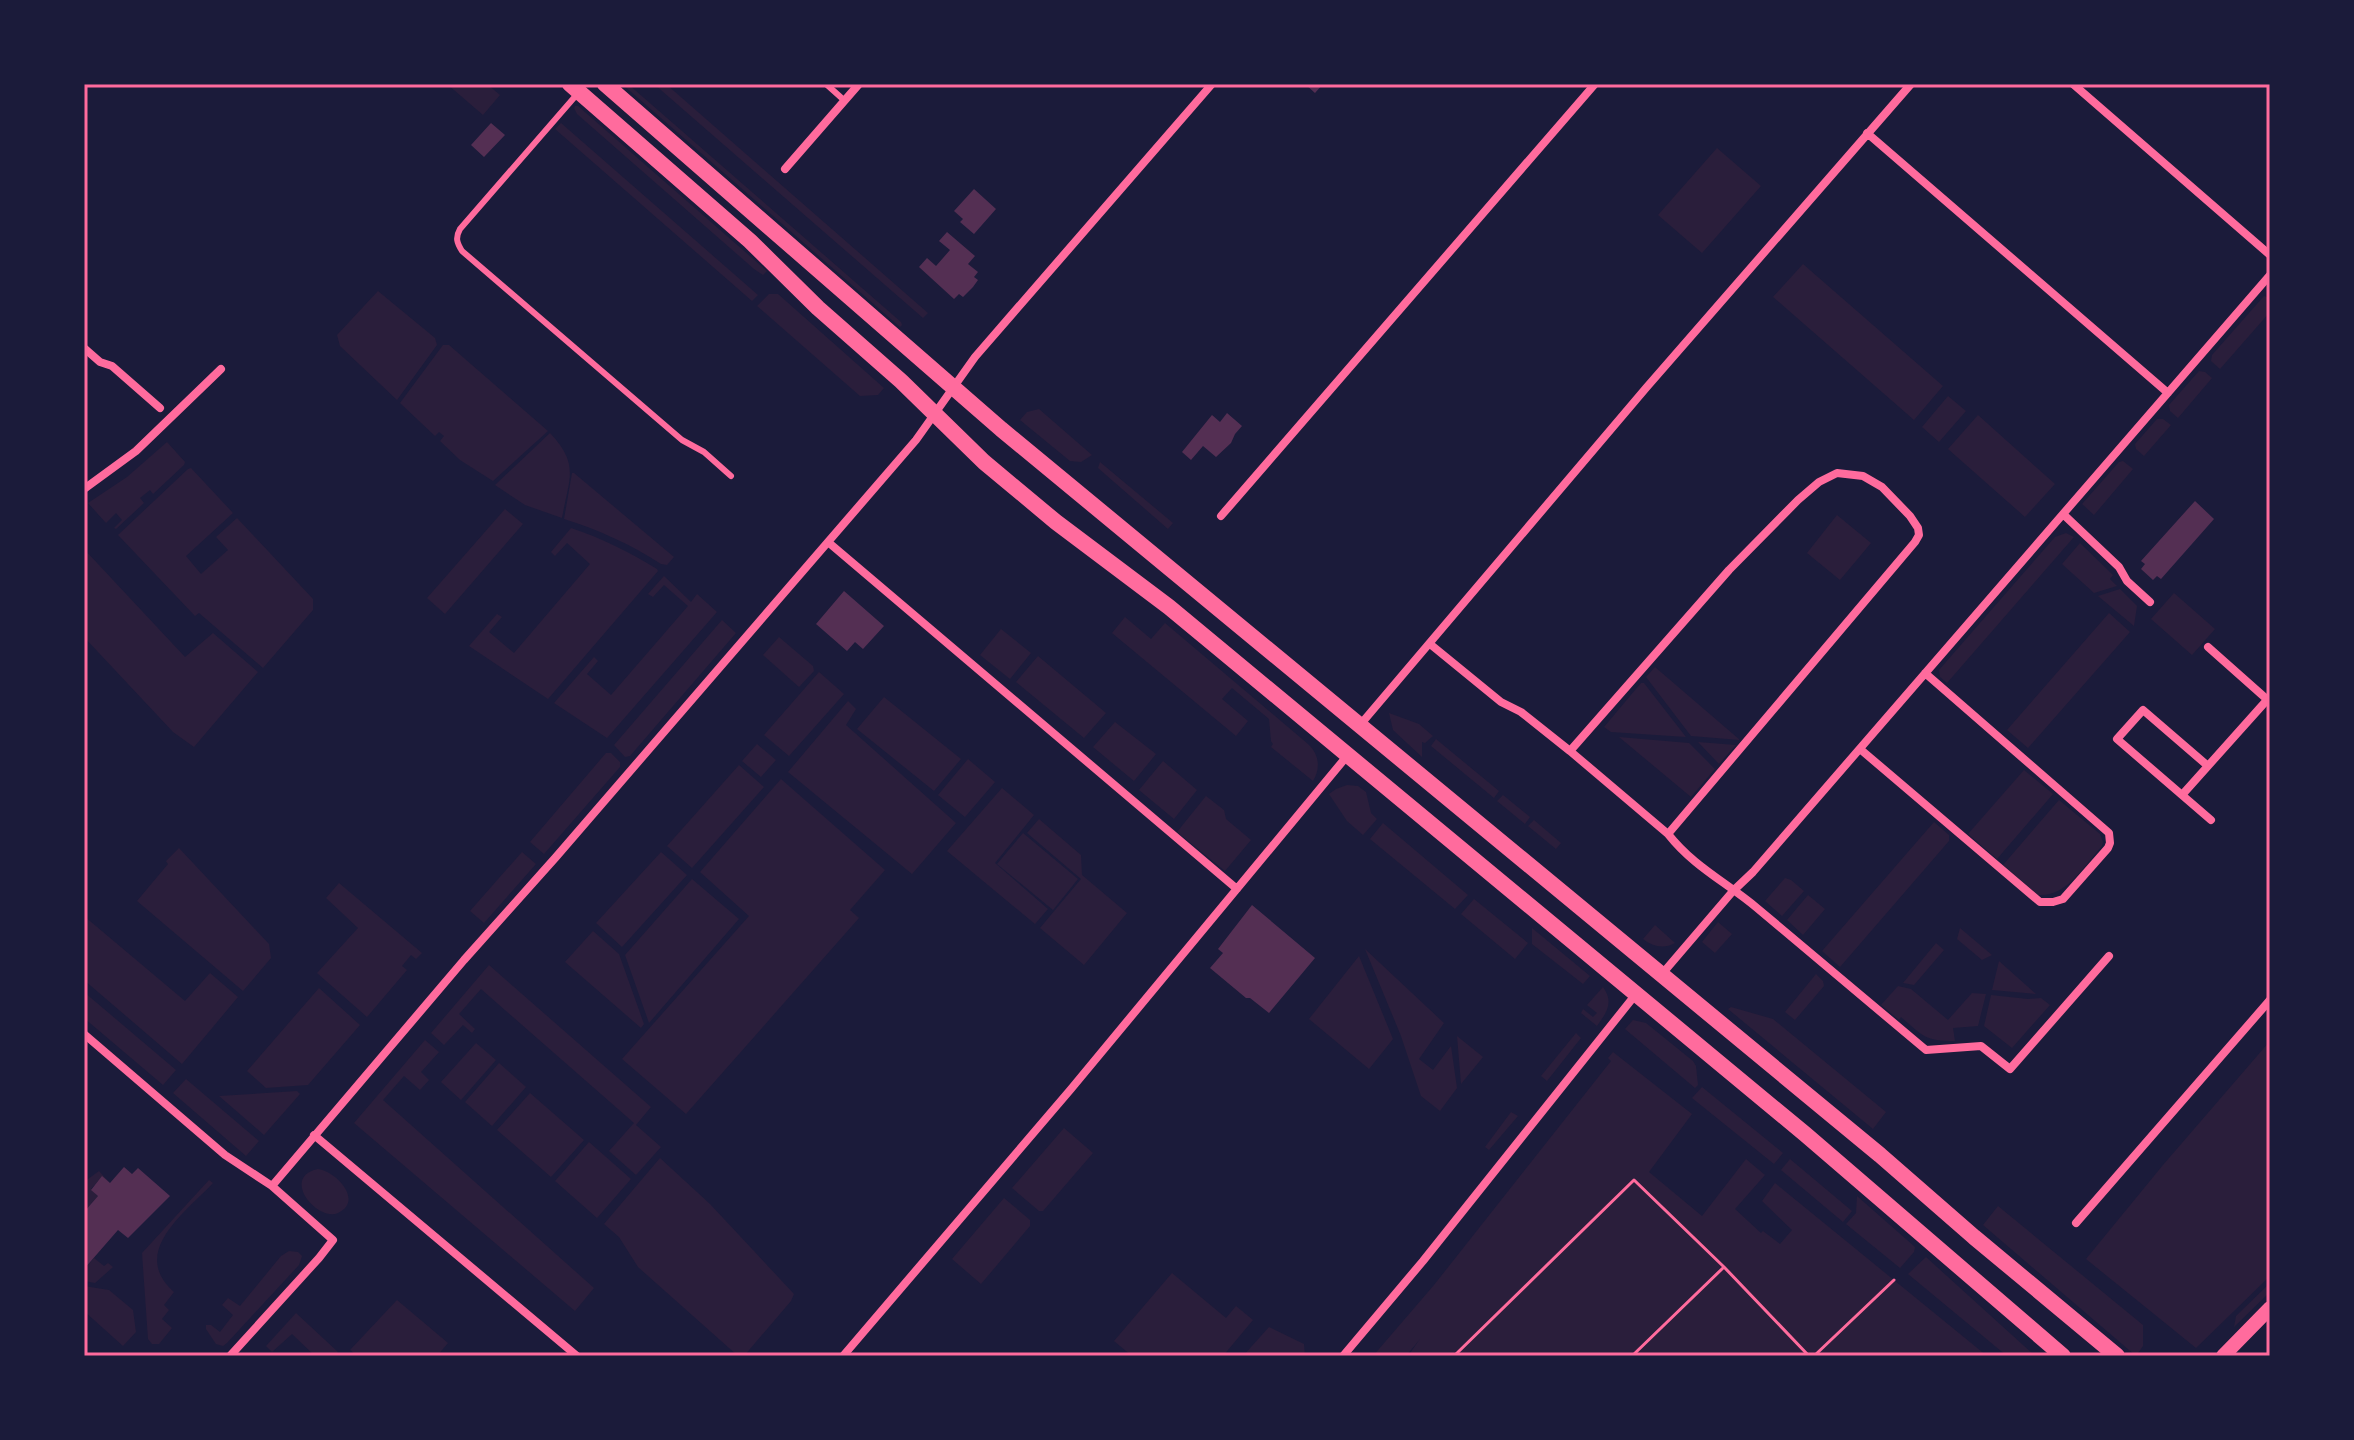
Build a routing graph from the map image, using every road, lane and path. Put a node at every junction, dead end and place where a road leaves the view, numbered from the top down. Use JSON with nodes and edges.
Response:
{"nodes":[{"id":1,"x":605,"y":84,"type":"edge"},
{"id":2,"x":826,"y":84,"type":"edge"},
{"id":3,"x":859,"y":84,"type":"edge"},
{"id":4,"x":1212,"y":84,"type":"edge"},
{"id":5,"x":1595,"y":84,"type":"edge"},
{"id":6,"x":1911,"y":84,"type":"edge"},
{"id":7,"x":2073,"y":84,"type":"edge"},
{"id":8,"x":574,"y":88,"type":"edge"},
{"id":9,"x":845,"y":101,"type":"junction"},
{"id":10,"x":1867,"y":133,"type":"junction"},
{"id":11,"x":785,"y":169,"type":"dead end"},
{"id":12,"x":2270,"y":255,"type":"edge"},
{"id":13,"x":2270,"y":275,"type":"edge"},
{"id":14,"x":84,"y":348,"type":"edge"},
{"id":15,"x":221,"y":369,"type":"dead end"},
{"id":16,"x":954,"y":388,"type":"junction"},
{"id":17,"x":2168,"y":393,"type":"junction"},
{"id":18,"x":160,"y":408,"type":"dead end"},
{"id":19,"x":935,"y":414,"type":"junction"},
{"id":20,"x":731,"y":476,"type":"dead end"},
{"id":21,"x":84,"y":489,"type":"edge"},
{"id":22,"x":2063,"y":514,"type":"junction"},
{"id":23,"x":1221,"y":516,"type":"dead end"},
{"id":24,"x":828,"y":542,"type":"junction"},
{"id":25,"x":2150,"y":602,"type":"dead end"},
{"id":26,"x":1430,"y":644,"type":"junction"},
{"id":27,"x":2208,"y":647,"type":"dead end"},
{"id":28,"x":1925,"y":673,"type":"junction"},
{"id":29,"x":2269,"y":701,"type":"edge"},
{"id":30,"x":1360,"y":726,"type":"junction"},
{"id":31,"x":1860,"y":749,"type":"junction"},
{"id":32,"x":1570,"y":751,"type":"junction"},
{"id":33,"x":1347,"y":756,"type":"junction"},
{"id":34,"x":2208,"y":766,"type":"junction"},
{"id":35,"x":2182,"y":795,"type":"junction"},
{"id":36,"x":2211,"y":820,"type":"dead end"},
{"id":37,"x":1668,"y":834,"type":"junction"},
{"id":38,"x":1237,"y":889,"type":"junction"},
{"id":39,"x":1733,"y":891,"type":"junction"},
{"id":40,"x":2109,"y":956,"type":"dead end"},
{"id":41,"x":1661,"y":975,"type":"junction"},
{"id":42,"x":1636,"y":994,"type":"junction"},
{"id":43,"x":2270,"y":1000,"type":"edge"},
{"id":44,"x":84,"y":1034,"type":"edge"},
{"id":45,"x":314,"y":1135,"type":"junction"},
{"id":46,"x":272,"y":1186,"type":"junction"},
{"id":47,"x":2076,"y":1223,"type":"dead end"},
{"id":48,"x":1724,"y":1267,"type":"junction"},
{"id":49,"x":1894,"y":1280,"type":"dead end"},
{"id":50,"x":2270,"y":1308,"type":"edge"},
{"id":51,"x":230,"y":1356,"type":"edge"},
{"id":52,"x":577,"y":1356,"type":"edge"},
{"id":53,"x":843,"y":1356,"type":"edge"},
{"id":54,"x":1343,"y":1356,"type":"edge"},
{"id":55,"x":1454,"y":1356,"type":"edge"},
{"id":56,"x":1632,"y":1356,"type":"edge"},
{"id":57,"x":1811,"y":1356,"type":"edge"},
{"id":58,"x":2063,"y":1356,"type":"edge"},
{"id":59,"x":2117,"y":1356,"type":"edge"},
{"id":60,"x":2223,"y":1356,"type":"edge"}],
"edges":[{"from":1,"to":16,"type":"main road"},
{"from":2,"to":9,"type":"lane"},
{"from":3,"to":9,"type":"street"},
{"from":4,"to":16,"type":"street"},
{"from":5,"to":23,"type":"street"},
{"from":6,"to":10,"type":"street"},
{"from":7,"to":12,"type":"street"},
{"from":8,"to":19,"type":"main road"},
{"from":8,"to":20,"type":"lane"},
{"from":9,"to":11,"type":"street"},
{"from":10,"to":17,"type":"street"},
{"from":10,"to":26,"type":"street"},
{"from":13,"to":17,"type":"street"},
{"from":14,"to":18,"type":"street"},
{"from":15,"to":21,"type":"street"},
{"from":16,"to":19,"type":"street"},
{"from":16,"to":30,"type":"main road"},
{"from":17,"to":22,"type":"street"},
{"from":19,"to":24,"type":"street"},
{"from":19,"to":33,"type":"main road"},
{"from":22,"to":25,"type":"street"},
{"from":22,"to":28,"type":"street"},
{"from":24,"to":38,"type":"street"},
{"from":24,"to":45,"type":"street"},
{"from":26,"to":30,"type":"street"},
{"from":26,"to":32,"type":"street"},
{"from":27,"to":29,"type":"street"},
{"from":28,"to":31,"type":"street"},
{"from":28,"to":31,"type":"street"},
{"from":29,"to":34,"type":"street"},
{"from":30,"to":41,"type":"main road"},
{"from":31,"to":39,"type":"street"},
{"from":32,"to":37,"type":"street"},
{"from":32,"to":37,"type":"street"},
{"from":33,"to":38,"type":"street"},
{"from":33,"to":42,"type":"main road"},
{"from":34,"to":35,"type":"street"},
{"from":34,"to":35,"type":"street"},
{"from":35,"to":36,"type":"street"},
{"from":37,"to":39,"type":"street"},
{"from":38,"to":53,"type":"street"},
{"from":39,"to":40,"type":"street"},
{"from":39,"to":41,"type":"street"},
{"from":41,"to":59,"type":"main road"},
{"from":42,"to":54,"type":"street"},
{"from":42,"to":58,"type":"main road"},
{"from":43,"to":47,"type":"street"},
{"from":44,"to":46,"type":"street"},
{"from":45,"to":46,"type":"street"},
{"from":45,"to":52,"type":"street"},
{"from":46,"to":51,"type":"street"},
{"from":48,"to":55,"type":"path"},
{"from":48,"to":56,"type":"path"},
{"from":48,"to":57,"type":"path"},
{"from":49,"to":57,"type":"path"},
{"from":50,"to":60,"type":"street"}]}
